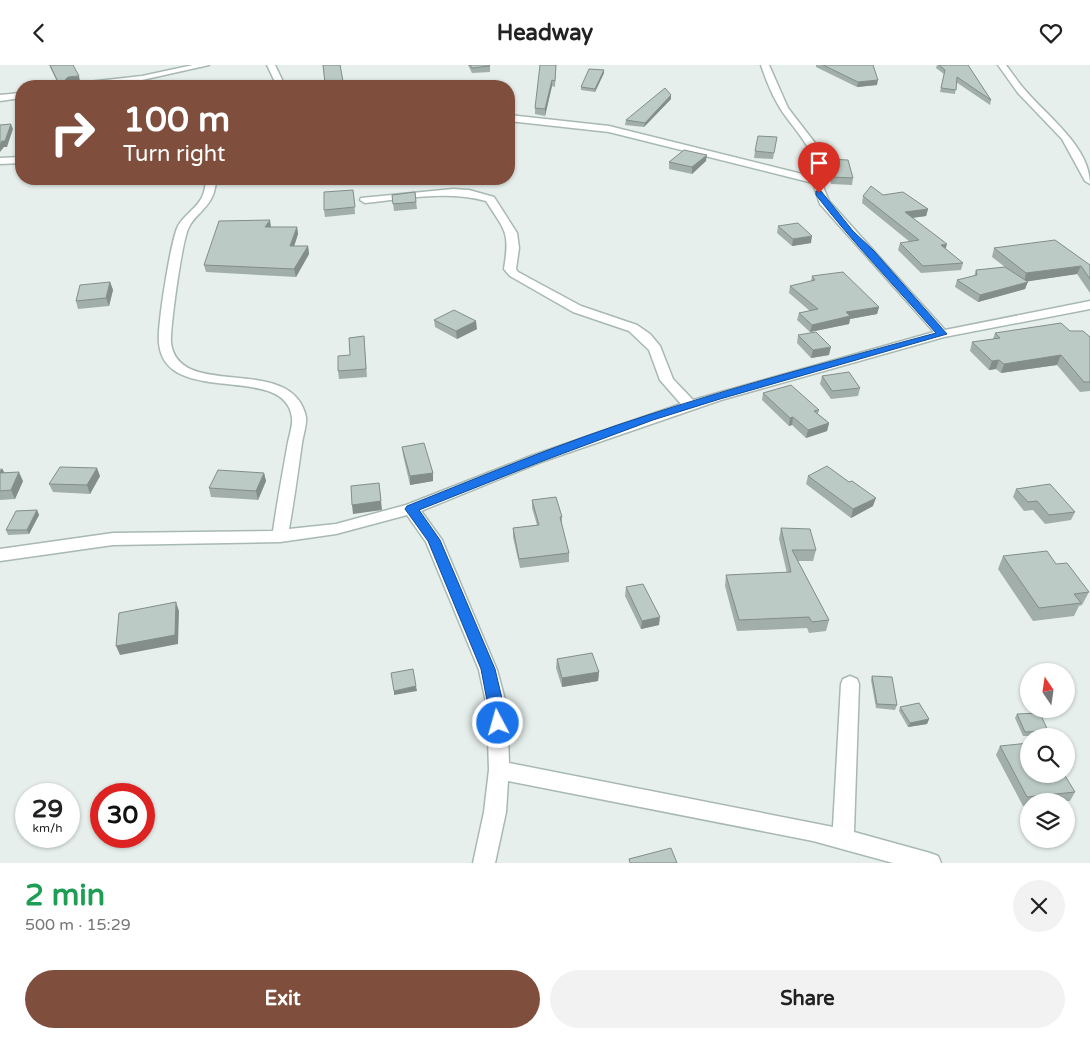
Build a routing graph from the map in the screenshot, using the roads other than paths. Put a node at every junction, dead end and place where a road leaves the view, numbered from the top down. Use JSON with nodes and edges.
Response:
{"nodes":[{"id":1,"x":205,"y":65,"type":"edge"},
{"id":2,"x":272,"y":65,"type":"edge"},
{"id":3,"x":765,"y":65,"type":"edge"},
{"id":4,"x":1002,"y":65,"type":"edge"},
{"id":5,"x":124,"y":80,"type":"edge"},
{"id":6,"x":278,"y":80,"type":"edge"},
{"id":7,"x":15,"y":97,"type":"edge"},
{"id":8,"x":0,"y":98,"type":"edge"},
{"id":9,"x":515,"y":119,"type":"edge"},
{"id":10,"x":15,"y":160,"type":"edge"},
{"id":11,"x":0,"y":161,"type":"edge"},
{"id":12,"x":817,"y":181,"type":"junction"},
{"id":13,"x":1090,"y":181,"type":"edge"},
{"id":14,"x":210,"y":185,"type":"edge"},
{"id":15,"x":365,"y":200,"type":"dead end"},
{"id":16,"x":1090,"y":305,"type":"edge"},
{"id":17,"x":942,"y":334,"type":"junction"},
{"id":18,"x":689,"y":405,"type":"junction"},
{"id":19,"x":411,"y":509,"type":"junction"},
{"id":20,"x":280,"y":536,"type":"junction"},
{"id":21,"x":0,"y":555,"type":"edge"},
{"id":22,"x":850,"y":684,"type":"dead end"},
{"id":23,"x":499,"y":770,"type":"junction"},
{"id":24,"x":843,"y":839,"type":"junction"},
{"id":25,"x":484,"y":863,"type":"edge"},
{"id":26,"x":930,"y":863,"type":"edge"}],
"edges":[{"from":1,"to":5,"type":"street"},
{"from":2,"to":6,"type":"street"},
{"from":3,"to":12,"type":"street"},
{"from":4,"to":13,"type":"street"},
{"from":7,"to":8,"type":"street"},
{"from":9,"to":12,"type":"street"},
{"from":10,"to":11,"type":"street"},
{"from":12,"to":17,"type":"street"},
{"from":14,"to":20,"type":"street"},
{"from":15,"to":18,"type":"street"},
{"from":16,"to":17,"type":"street"},
{"from":17,"to":18,"type":"street"},
{"from":18,"to":19,"type":"street"},
{"from":19,"to":20,"type":"street"},
{"from":19,"to":23,"type":"street"},
{"from":20,"to":21,"type":"street"},
{"from":22,"to":24,"type":"street"},
{"from":23,"to":24,"type":"street"},
{"from":23,"to":25,"type":"street"},
{"from":24,"to":26,"type":"street"}]}
